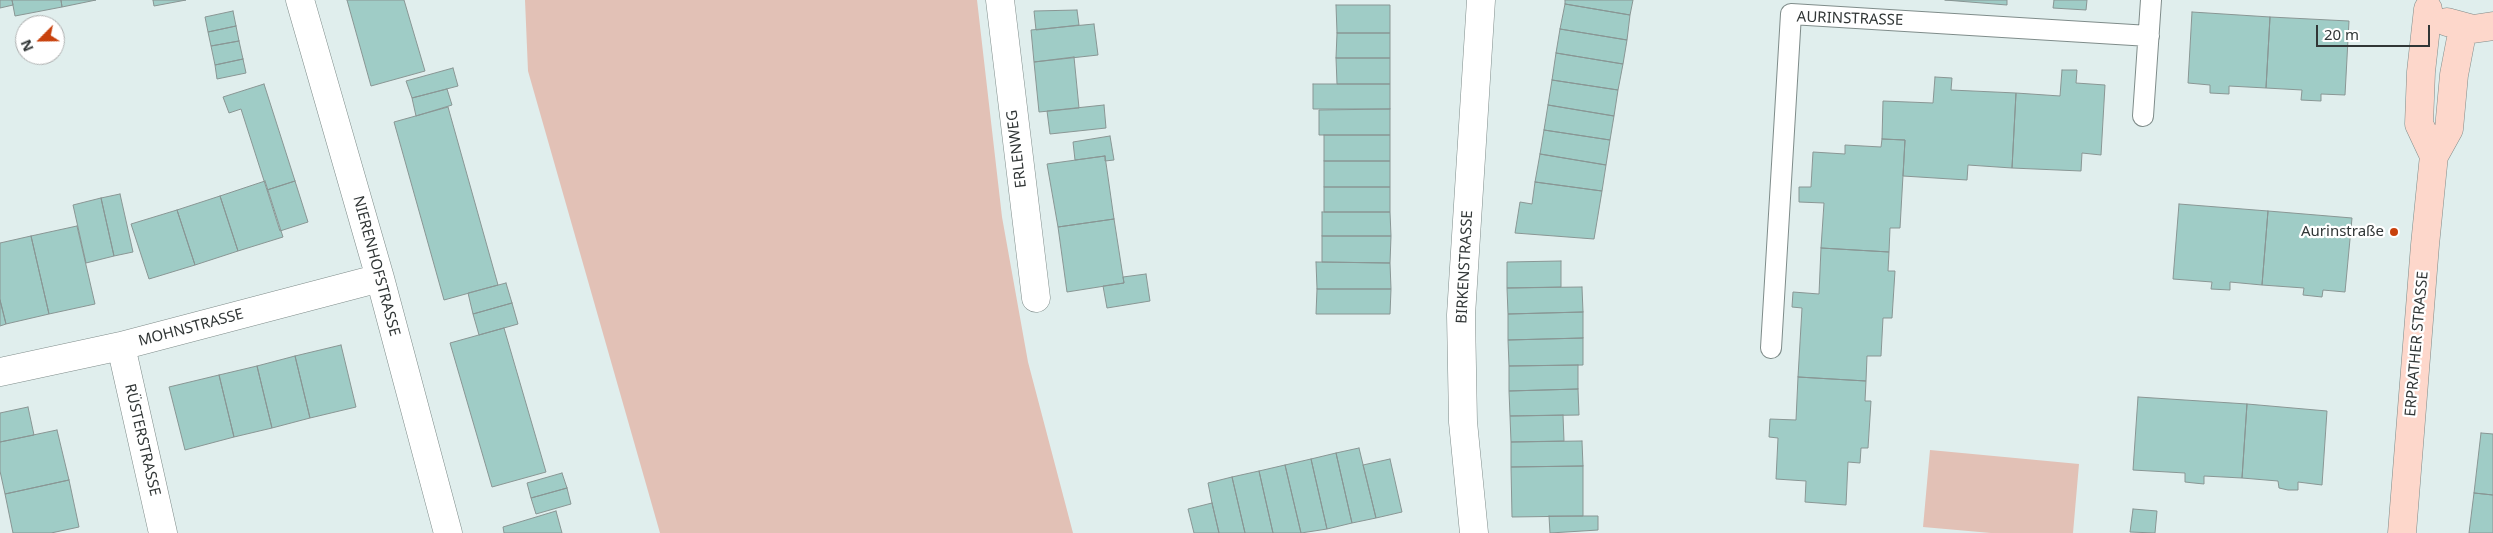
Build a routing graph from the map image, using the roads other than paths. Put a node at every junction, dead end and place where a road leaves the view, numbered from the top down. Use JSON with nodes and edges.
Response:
{"nodes":[{"id":1,"x":300,"y":0,"type":"edge"},
{"id":2,"x":1000,"y":0,"type":"edge"},
{"id":3,"x":1481,"y":0,"type":"edge"},
{"id":4,"x":2151,"y":0,"type":"edge"},
{"id":5,"x":2425,"y":4,"type":"edge"},
{"id":6,"x":2493,"y":26,"type":"edge"},
{"id":7,"x":2463,"y":28,"type":"junction"},
{"id":8,"x":2149,"y":36,"type":"junction"},
{"id":9,"x":2143,"y":116,"type":"dead end"},
{"id":10,"x":2434,"y":156,"type":"junction"},
{"id":11,"x":380,"y":278,"type":"junction"},
{"id":12,"x":1036,"y":298,"type":"dead end"},
{"id":13,"x":121,"y":346,"type":"junction"},
{"id":14,"x":1771,"y":348,"type":"dead end"},
{"id":15,"x":0,"y":372,"type":"edge"},
{"id":16,"x":163,"y":533,"type":"edge"},
{"id":17,"x":448,"y":533,"type":"edge"},
{"id":18,"x":1474,"y":533,"type":"edge"},
{"id":19,"x":2402,"y":533,"type":"edge"}],
"edges":[{"from":1,"to":11,"type":"street","name":"NIERENHOFSTRASSE"},
{"from":2,"to":12,"type":"street","name":"ERLENWEG"},
{"from":3,"to":18,"type":"street","name":"BIRKENSTRASSE"},
{"from":4,"to":8,"type":"lane"},
{"from":5,"to":7,"type":"main road","name":"ERPRATHER STRASSE"},
{"from":5,"to":10,"type":"main road","name":"ERPRATHER STRASSE"},
{"from":6,"to":7,"type":"main road","name":"ERPRATHER STRASSE"},
{"from":7,"to":10,"type":"main road","name":"ERPRATHER STRASSE"},
{"from":8,"to":9,"type":"lane"},
{"from":8,"to":14,"type":"lane","name":"AURINSTRASSE"},
{"from":10,"to":19,"type":"main road","name":"ERPRATHER STRASSE"},
{"from":11,"to":13,"type":"street","name":"MOHNSTRASSE"},
{"from":11,"to":17,"type":"street","name":"NIERENHOFSTRASSE"},
{"from":13,"to":15,"type":"street","name":"MOHNSTRASSE"},
{"from":13,"to":16,"type":"street","name":"RÜSTERSTRASSE"}]}
